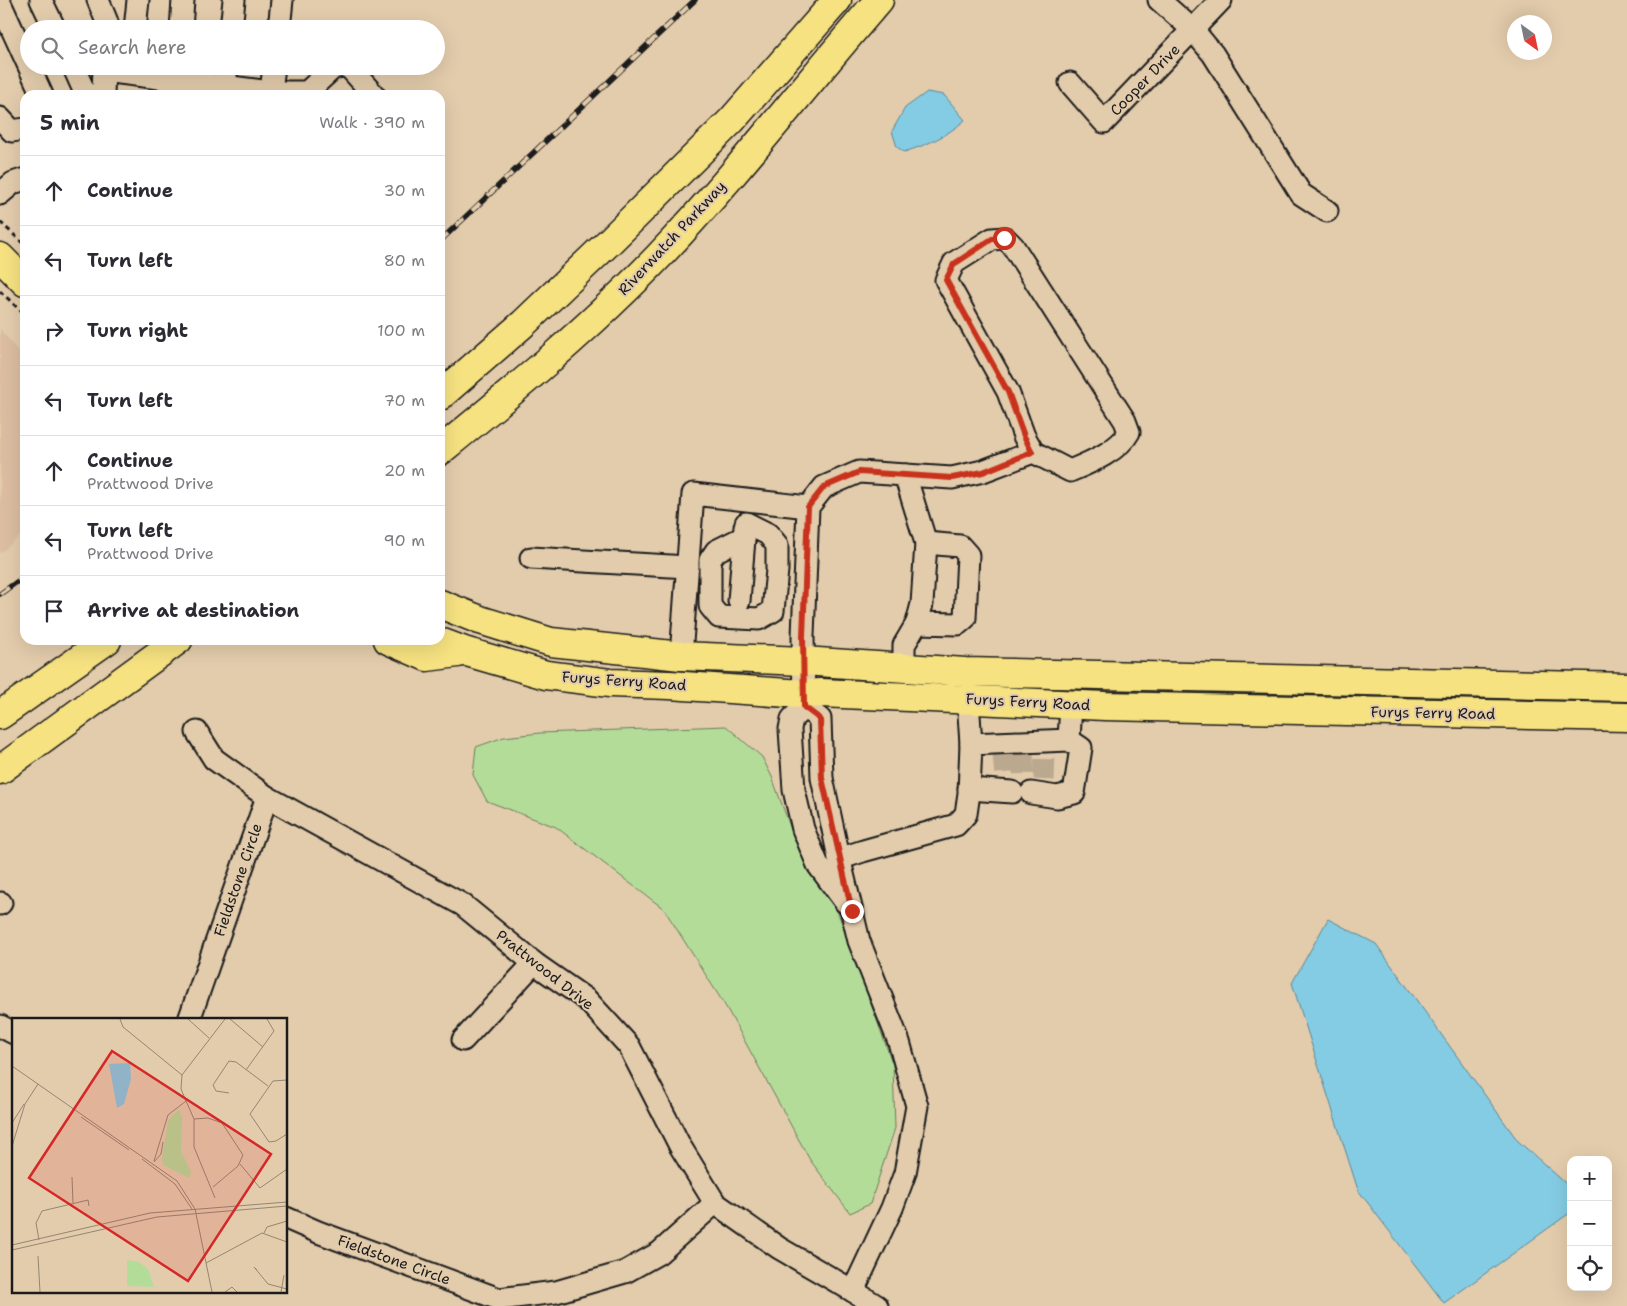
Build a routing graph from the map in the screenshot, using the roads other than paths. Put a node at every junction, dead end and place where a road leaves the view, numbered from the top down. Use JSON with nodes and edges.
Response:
{"nodes":[{"id":1,"x":11,"y":0,"type":"edge"},
{"id":2,"x":41,"y":0,"type":"edge"},
{"id":3,"x":98,"y":0,"type":"edge"},
{"id":4,"x":138,"y":0,"type":"edge"},
{"id":5,"x":183,"y":0,"type":"edge"},
{"id":6,"x":234,"y":0,"type":"edge"},
{"id":7,"x":282,"y":0,"type":"edge"},
{"id":8,"x":837,"y":0,"type":"edge"},
{"id":9,"x":879,"y":0,"type":"edge"},
{"id":10,"x":1159,"y":0,"type":"edge"},
{"id":11,"x":1222,"y":0,"type":"edge"},
{"id":12,"x":0,"y":5,"type":"edge"},
{"id":13,"x":50,"y":20,"type":"edge"},
{"id":14,"x":106,"y":20,"type":"edge"},
{"id":15,"x":136,"y":20,"type":"edge"},
{"id":16,"x":181,"y":20,"type":"edge"},
{"id":17,"x":232,"y":20,"type":"edge"},
{"id":18,"x":280,"y":20,"type":"edge"},
{"id":19,"x":1193,"y":30,"type":"junction"},
{"id":20,"x":20,"y":48,"type":"edge"},
{"id":21,"x":33,"y":75,"type":"edge"},
{"id":22,"x":76,"y":75,"type":"edge"},
{"id":23,"x":104,"y":75,"type":"edge"},
{"id":24,"x":209,"y":75,"type":"edge"},
{"id":25,"x":273,"y":75,"type":"edge"},
{"id":26,"x":326,"y":75,"type":"edge"},
{"id":27,"x":356,"y":75,"type":"edge"},
{"id":28,"x":226,"y":76,"type":"edge"},
{"id":29,"x":1070,"y":83,"type":"dead end"},
{"id":30,"x":40,"y":90,"type":"edge"},
{"id":31,"x":84,"y":90,"type":"edge"},
{"id":32,"x":103,"y":90,"type":"edge"},
{"id":33,"x":265,"y":90,"type":"edge"},
{"id":34,"x":271,"y":90,"type":"edge"},
{"id":35,"x":312,"y":90,"type":"edge"},
{"id":36,"x":370,"y":90,"type":"edge"},
{"id":37,"x":0,"y":118,"type":"edge"},
{"id":38,"x":20,"y":130,"type":"edge"},
{"id":39,"x":20,"y":181,"type":"edge"},
{"id":40,"x":0,"y":194,"type":"edge"},
{"id":41,"x":1326,"y":211,"type":"dead end"},
{"id":42,"x":0,"y":257,"type":"edge"},
{"id":43,"x":20,"y":277,"type":"edge"},
{"id":44,"x":445,"y":392,"type":"edge"},
{"id":45,"x":445,"y":447,"type":"edge"},
{"id":46,"x":1032,"y":452,"type":"junction"},
{"id":47,"x":905,"y":475,"type":"junction"},
{"id":48,"x":747,"y":499,"type":"junction"},
{"id":49,"x":808,"y":507,"type":"junction"},
{"id":50,"x":926,"y":543,"type":"junction"},
{"id":51,"x":531,"y":558,"type":"dead end"},
{"id":52,"x":688,"y":566,"type":"junction"},
{"id":53,"x":445,"y":599,"type":"edge"},
{"id":54,"x":739,"y":601,"type":"dead end"},
{"id":55,"x":445,"y":606,"type":"edge"},
{"id":56,"x":480,"y":620,"type":"junction"},
{"id":57,"x":918,"y":623,"type":"junction"},
{"id":58,"x":445,"y":644,"type":"edge"},
{"id":59,"x":100,"y":645,"type":"edge"},
{"id":60,"x":171,"y":645,"type":"edge"},
{"id":61,"x":399,"y":645,"type":"edge"},
{"id":62,"x":467,"y":652,"type":"junction"},
{"id":63,"x":681,"y":656,"type":"junction"},
{"id":64,"x":803,"y":660,"type":"junction"},
{"id":65,"x":904,"y":668,"type":"junction"},
{"id":66,"x":1627,"y":688,"type":"edge"},
{"id":67,"x":803,"y":700,"type":"junction"},
{"id":68,"x":968,"y":700,"type":"junction"},
{"id":69,"x":1071,"y":704,"type":"junction"},
{"id":70,"x":0,"y":715,"type":"edge"},
{"id":71,"x":1627,"y":717,"type":"edge"},
{"id":72,"x":196,"y":732,"type":"dead end"},
{"id":73,"x":1069,"y":740,"type":"junction"},
{"id":74,"x":971,"y":744,"type":"junction"},
{"id":75,"x":0,"y":770,"type":"edge"},
{"id":76,"x":969,"y":789,"type":"junction"},
{"id":77,"x":267,"y":797,"type":"junction"},
{"id":78,"x":839,"y":859,"type":"junction"},
{"id":79,"x":852,"y":911,"type":"junction"},
{"id":80,"x":534,"y":963,"type":"junction"},
{"id":81,"x":190,"y":1018,"type":"edge"},
{"id":82,"x":0,"y":1026,"type":"edge"},
{"id":83,"x":12,"y":1032,"type":"edge"},
{"id":84,"x":463,"y":1040,"type":"dead end"},
{"id":85,"x":715,"y":1203,"type":"junction"},
{"id":86,"x":288,"y":1219,"type":"edge"},
{"id":87,"x":853,"y":1291,"type":"junction"},
{"id":88,"x":877,"y":1306,"type":"edge"}],
"edges":[{"from":1,"to":12,"type":"street"},
{"from":2,"to":13,"type":"street"},
{"from":3,"to":14,"type":"street"},
{"from":4,"to":15,"type":"street"},
{"from":5,"to":16,"type":"street"},
{"from":6,"to":17,"type":"street"},
{"from":7,"to":18,"type":"street"},
{"from":8,"to":44,"type":"main road"},
{"from":9,"to":45,"type":"main road","name":"Riverwatch Parkway"},
{"from":10,"to":19,"type":"street"},
{"from":11,"to":19,"type":"street","name":"Cooper Drive"},
{"from":12,"to":20,"type":"street"},
{"from":19,"to":29,"type":"street","name":"Cooper Drive"},
{"from":19,"to":41,"type":"street"},
{"from":21,"to":30,"type":"street"},
{"from":22,"to":31,"type":"street"},
{"from":23,"to":32,"type":"street"},
{"from":24,"to":28,"type":"street"},
{"from":25,"to":34,"type":"street"},
{"from":26,"to":35,"type":"street"},
{"from":27,"to":36,"type":"street"},
{"from":28,"to":33,"type":"street"},
{"from":37,"to":38,"type":"street"},
{"from":39,"to":40,"type":"street"},
{"from":42,"to":43,"type":"main road"},
{"from":46,"to":46,"type":"street"},
{"from":46,"to":47,"type":"street"},
{"from":47,"to":49,"type":"street"},
{"from":47,"to":50,"type":"street"},
{"from":48,"to":49,"type":"street"},
{"from":48,"to":52,"type":"street"},
{"from":48,"to":54,"type":"street"},
{"from":49,"to":64,"type":"street"},
{"from":50,"to":57,"type":"street"},
{"from":50,"to":57,"type":"street"},
{"from":51,"to":52,"type":"street"},
{"from":52,"to":63,"type":"street"},
{"from":53,"to":56,"type":"main road"},
{"from":55,"to":56,"type":"main road","name":"Furys Ferry Road"},
{"from":56,"to":63,"type":"main road","name":"Furys Ferry Road"},
{"from":57,"to":65,"type":"street"},
{"from":58,"to":62,"type":"main road","name":"Furys Ferry Road"},
{"from":59,"to":70,"type":"main road"},
{"from":60,"to":75,"type":"main road"},
{"from":61,"to":62,"type":"main road"},
{"from":62,"to":67,"type":"main road","name":"Furys Ferry Road"},
{"from":63,"to":64,"type":"main road","name":"Furys Ferry Road"},
{"from":64,"to":65,"type":"main road","name":"Furys Ferry Road"},
{"from":64,"to":67,"type":"street"},
{"from":65,"to":66,"type":"main road","name":"Furys Ferry Road"},
{"from":67,"to":68,"type":"main road","name":"Furys Ferry Road"},
{"from":67,"to":78,"type":"street"},
{"from":67,"to":79,"type":"street"},
{"from":68,"to":69,"type":"main road","name":"Furys Ferry Road"},
{"from":68,"to":74,"type":"street"},
{"from":69,"to":71,"type":"main road","name":"Furys Ferry Road"},
{"from":69,"to":73,"type":"street"},
{"from":72,"to":77,"type":"street","name":"Prattwood Drive"},
{"from":73,"to":74,"type":"street"},
{"from":73,"to":76,"type":"street"},
{"from":74,"to":76,"type":"street"},
{"from":76,"to":78,"type":"street"},
{"from":77,"to":80,"type":"street","name":"Prattwood Drive"},
{"from":77,"to":81,"type":"street","name":"Fieldstone Circle"},
{"from":78,"to":79,"type":"street"},
{"from":79,"to":87,"type":"street"},
{"from":80,"to":84,"type":"street"},
{"from":80,"to":85,"type":"street","name":"Prattwood Drive"},
{"from":82,"to":83,"type":"street"},
{"from":85,"to":86,"type":"street","name":"Fieldstone Circle"},
{"from":85,"to":87,"type":"street","name":"Prattwood Drive"},
{"from":87,"to":88,"type":"street","name":"Prattwood Drive"}]}
